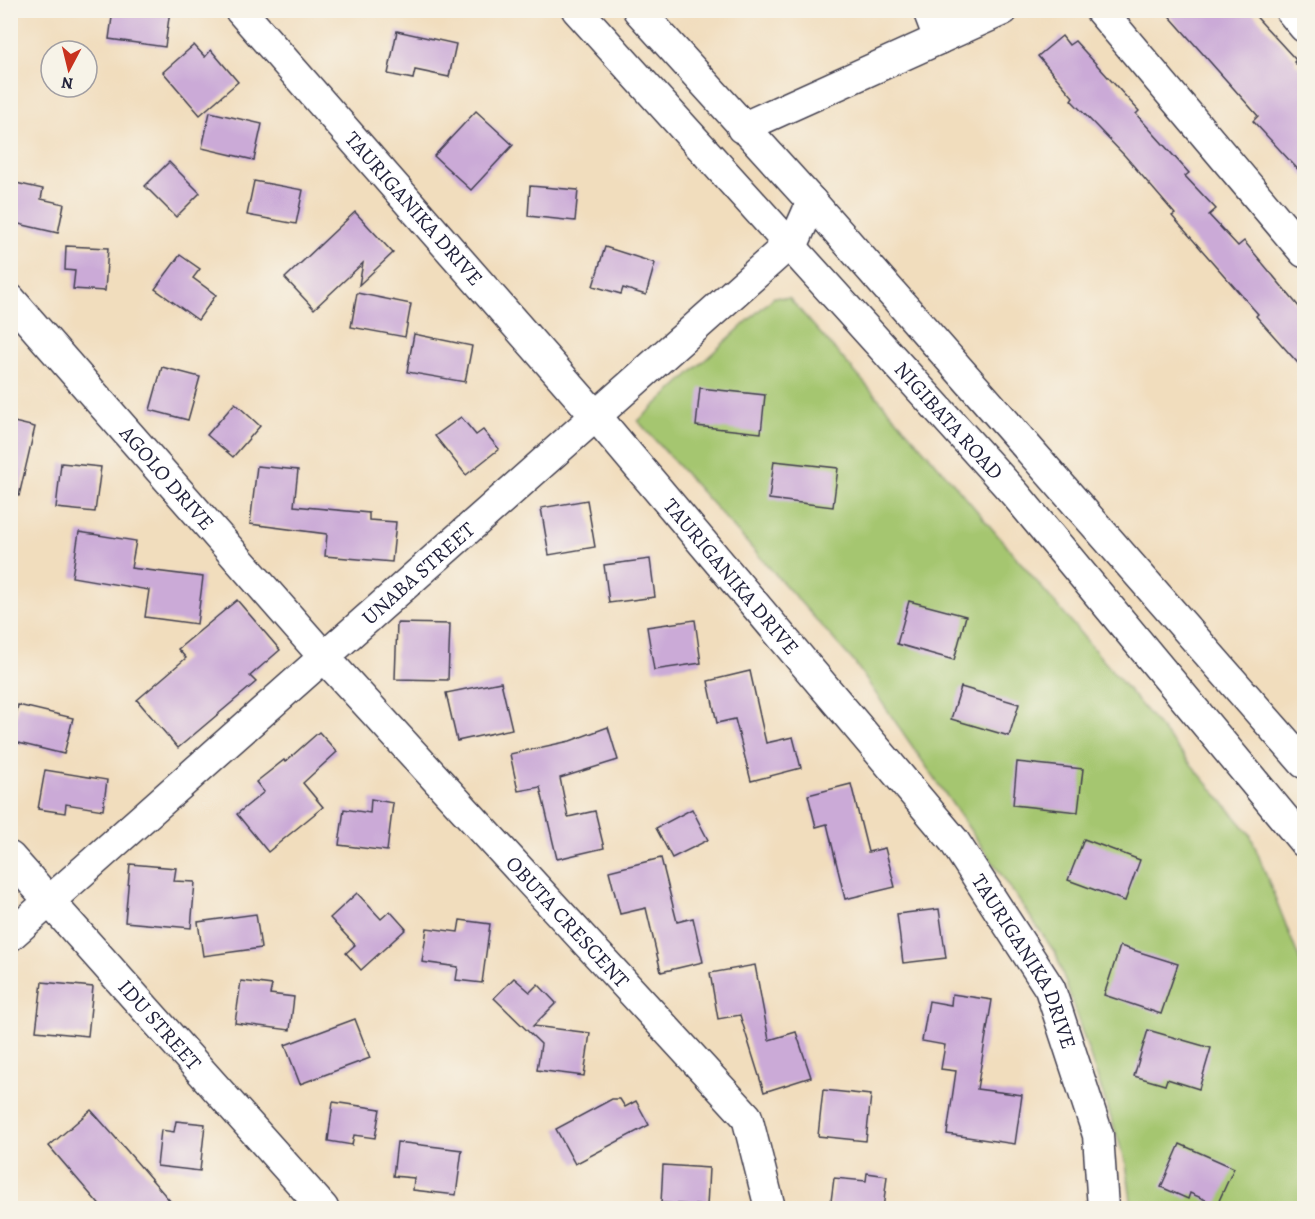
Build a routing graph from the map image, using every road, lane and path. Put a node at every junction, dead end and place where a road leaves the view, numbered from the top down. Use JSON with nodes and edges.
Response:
{"nodes":[{"id":1,"x":240,"y":10,"type":"edge"},
{"id":2,"x":577,"y":10,"type":"edge"},
{"id":3,"x":638,"y":10,"type":"edge"},
{"id":4,"x":928,"y":10,"type":"edge"},
{"id":5,"x":1003,"y":10,"type":"edge"},
{"id":6,"x":1100,"y":10,"type":"edge"},
{"id":7,"x":1290,"y":10,"type":"edge"},
{"id":8,"x":1305,"y":27,"type":"edge"},
{"id":9,"x":939,"y":39,"type":"junction"},
{"id":10,"x":742,"y":128,"type":"junction"},
{"id":11,"x":812,"y":202,"type":"junction"},
{"id":12,"x":787,"y":245,"type":"junction"},
{"id":13,"x":1305,"y":252,"type":"edge"},
{"id":14,"x":10,"y":300,"type":"edge"},
{"id":15,"x":595,"y":414,"type":"junction"},
{"id":16,"x":324,"y":657,"type":"junction"},
{"id":17,"x":1305,"y":763,"type":"edge"},
{"id":18,"x":1305,"y":842,"type":"edge"},
{"id":19,"x":10,"y":857,"type":"edge"},
{"id":20,"x":49,"y":902,"type":"junction"},
{"id":21,"x":10,"y":936,"type":"edge"},
{"id":22,"x":307,"y":1203,"type":"edge"},
{"id":23,"x":770,"y":1209,"type":"edge"},
{"id":24,"x":1103,"y":1209,"type":"edge"}],
"edges":[{"from":1,"to":15,"type":"street","name":"TAURIGANIKA DRIVE"},
{"from":2,"to":12,"type":"street","name":"NIGIBATA ROAD"},
{"from":3,"to":10,"type":"street","name":"NIGIBATA ROAD"},
{"from":4,"to":9,"type":"street"},
{"from":5,"to":9,"type":"street"},
{"from":6,"to":13,"type":"street"},
{"from":7,"to":8,"type":"street"},
{"from":9,"to":10,"type":"street"},
{"from":10,"to":11,"type":"street","name":"NIGIBATA ROAD"},
{"from":11,"to":12,"type":"street","name":"UNABA STREET"},
{"from":11,"to":17,"type":"street","name":"NIGIBATA ROAD"},
{"from":12,"to":15,"type":"street","name":"UNABA STREET"},
{"from":12,"to":18,"type":"street","name":"NIGIBATA ROAD"},
{"from":14,"to":16,"type":"street","name":"AGOLO DRIVE"},
{"from":15,"to":16,"type":"street","name":"UNABA STREET"},
{"from":15,"to":24,"type":"street","name":"TAURIGANIKA DRIVE"},
{"from":16,"to":20,"type":"street","name":"UNABA STREET"},
{"from":16,"to":23,"type":"street","name":"OBUTA CRESCENT"},
{"from":19,"to":20,"type":"street","name":"IDU STREET"},
{"from":20,"to":21,"type":"street","name":"UNABA STREET"},
{"from":20,"to":22,"type":"street","name":"IDU STREET"}]}
